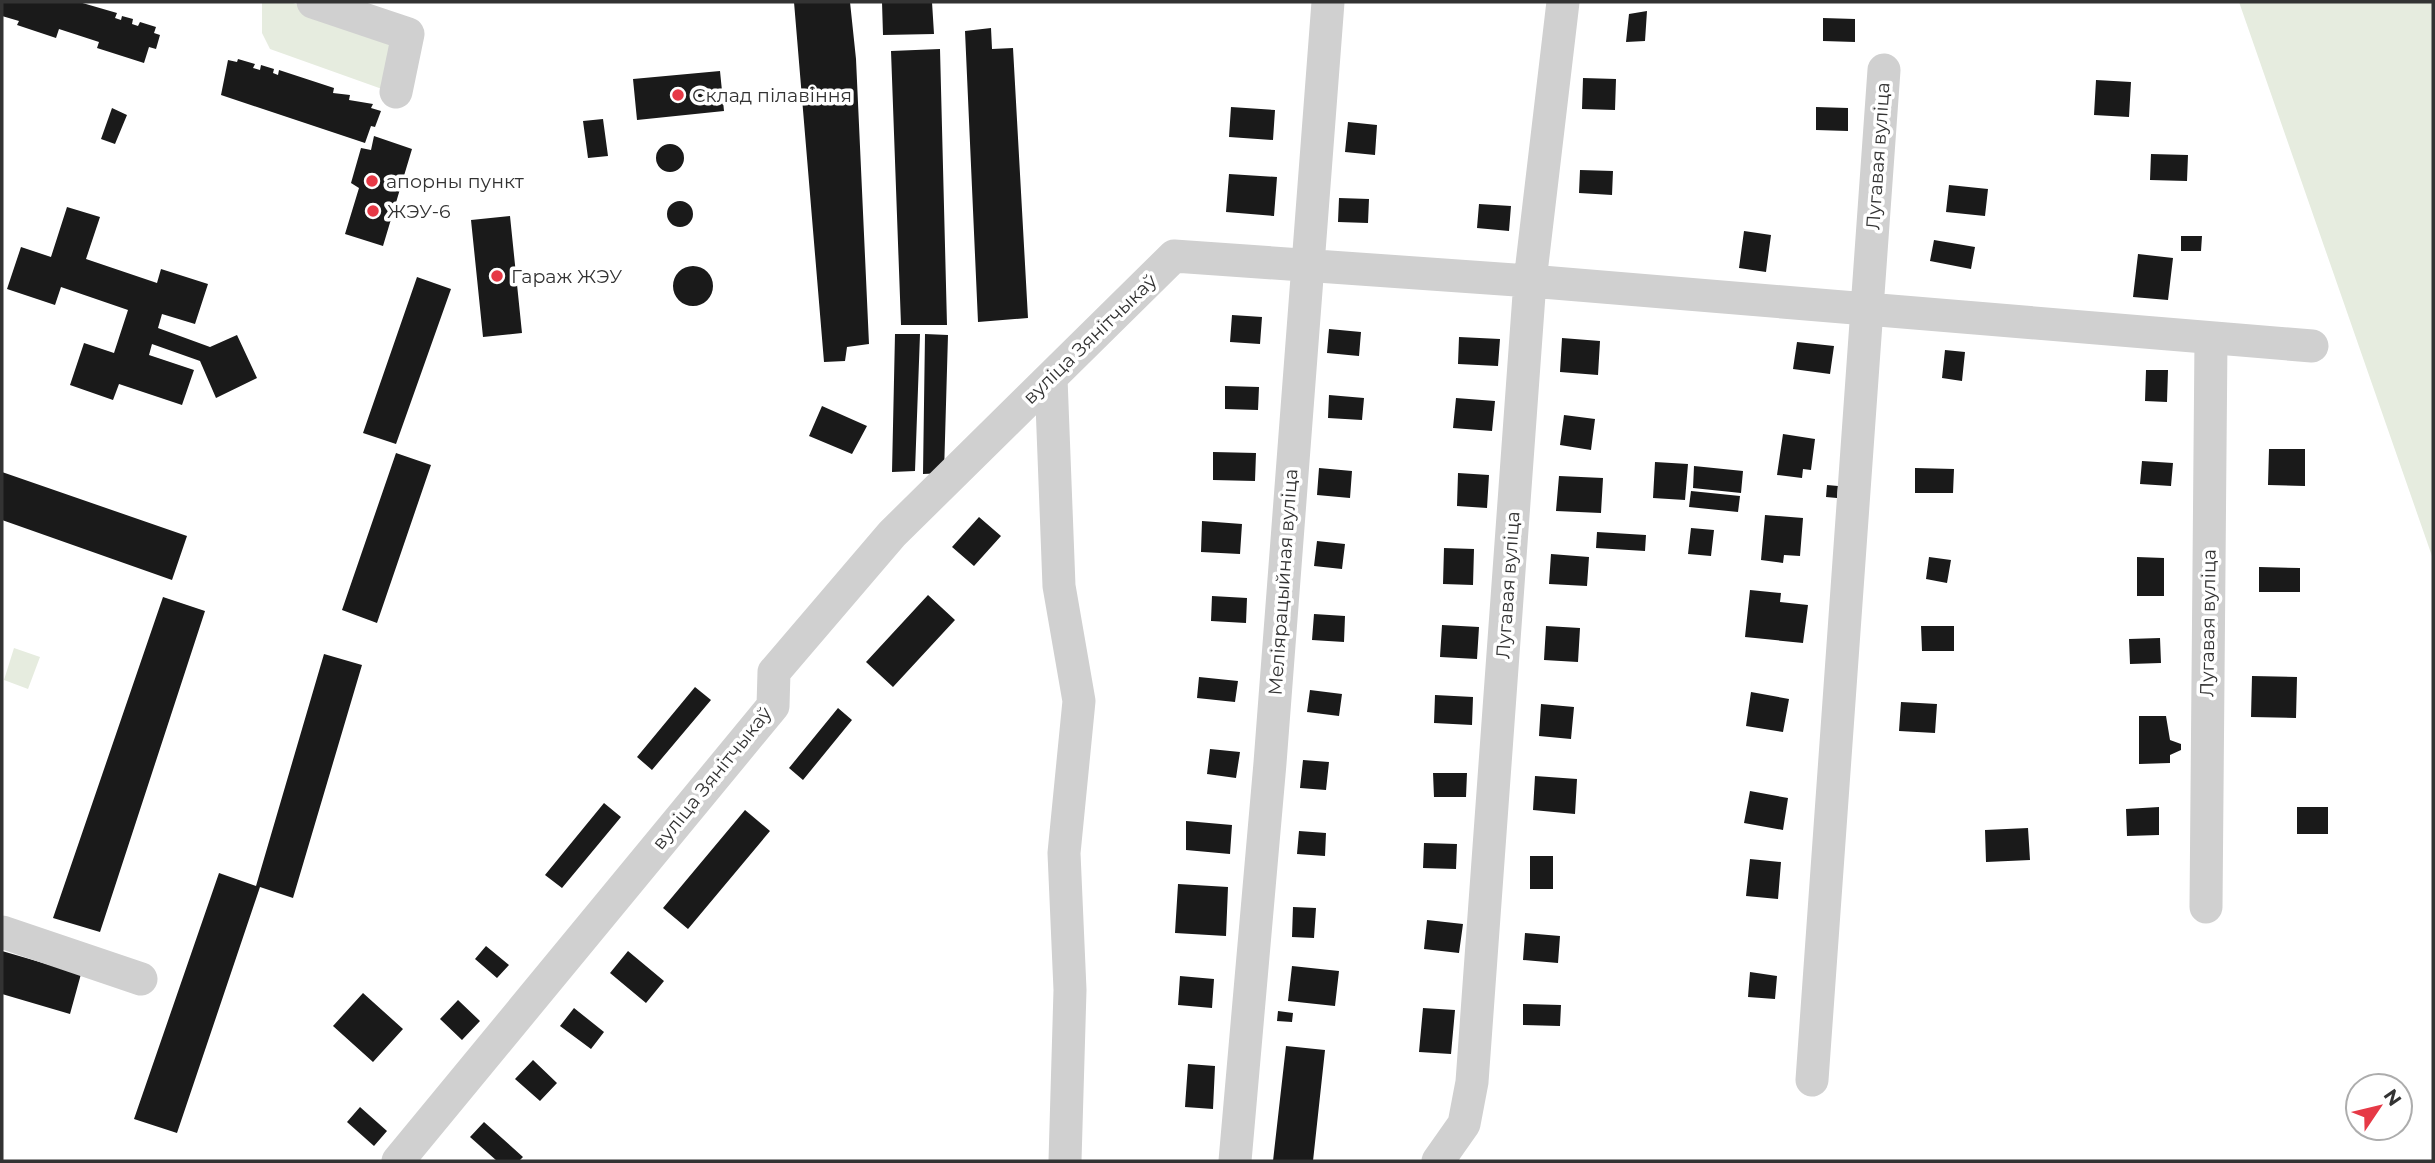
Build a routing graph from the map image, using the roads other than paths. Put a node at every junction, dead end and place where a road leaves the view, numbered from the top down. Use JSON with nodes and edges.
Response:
{"nodes":[{"id":1,"x":313,"y":2,"type":"edge"},
{"id":2,"x":1328,"y":2,"type":"edge"},
{"id":3,"x":1563,"y":2,"type":"edge"},
{"id":4,"x":1884,"y":70,"type":"dead end"},
{"id":5,"x":396,"y":92,"type":"dead end"},
{"id":6,"x":1306,"y":265,"type":"junction"},
{"id":7,"x":1530,"y":281,"type":"junction"},
{"id":8,"x":1868,"y":308,"type":"junction"},
{"id":9,"x":2211,"y":339,"type":"junction"},
{"id":10,"x":2312,"y":346,"type":"dead end"},
{"id":11,"x":1051,"y":378,"type":"junction"},
{"id":12,"x":2206,"y":907,"type":"dead end"},
{"id":13,"x":2,"y":932,"type":"edge"},
{"id":14,"x":141,"y":978,"type":"dead end"},
{"id":15,"x":1812,"y":1080,"type":"dead end"},
{"id":16,"x":398,"y":1161,"type":"edge"},
{"id":17,"x":1065,"y":1161,"type":"edge"},
{"id":18,"x":1235,"y":1161,"type":"edge"},
{"id":19,"x":1438,"y":1161,"type":"edge"}],
"edges":[{"from":1,"to":5,"type":"street"},
{"from":2,"to":6,"type":"street","name":"Меліярацыйная вуліца"},
{"from":3,"to":7,"type":"street","name":"Лугавая вуліца"},
{"from":4,"to":8,"type":"street","name":"Лугавая вуліца"},
{"from":6,"to":7,"type":"street"},
{"from":6,"to":11,"type":"street","name":"вуліца Зянітчыкаў"},
{"from":6,"to":18,"type":"street","name":"Меліярацыйная вуліца"},
{"from":7,"to":8,"type":"street"},
{"from":7,"to":19,"type":"street","name":"Лугавая вуліца"},
{"from":8,"to":9,"type":"street"},
{"from":8,"to":15,"type":"street","name":"Лугавая вуліца"},
{"from":9,"to":10,"type":"street"},
{"from":9,"to":12,"type":"street","name":"Лугавая вуліца"},
{"from":11,"to":16,"type":"street","name":"вуліца Зянітчыкаў"},
{"from":11,"to":17,"type":"street"},
{"from":13,"to":14,"type":"street"}]}
